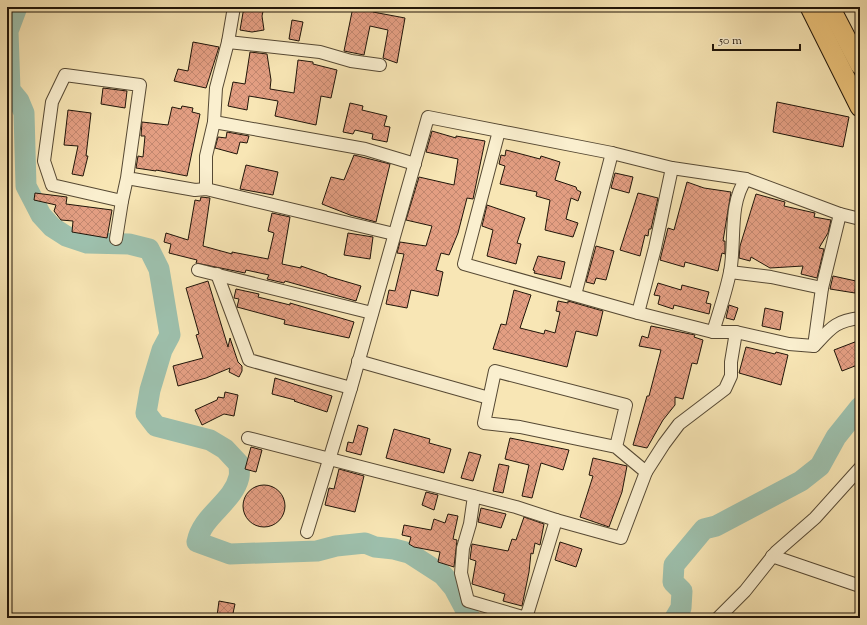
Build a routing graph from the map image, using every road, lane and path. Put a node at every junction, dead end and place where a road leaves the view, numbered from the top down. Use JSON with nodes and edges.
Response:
{"nodes":[{"id":1,"x":234,"y":7,"type":"edge"},
{"id":2,"x":810,"y":7,"type":"edge"},
{"id":3,"x":830,"y":7,"type":"edge"},
{"id":4,"x":228,"y":42,"type":"junction"},
{"id":5,"x":380,"y":64,"type":"dead end"},
{"id":6,"x":860,"y":65,"type":"edge"},
{"id":7,"x":860,"y":107,"type":"edge"},
{"id":8,"x":214,"y":122,"type":"junction"},
{"id":9,"x":499,"y":131,"type":"junction"},
{"id":10,"x":612,"y":152,"type":"junction"},
{"id":11,"x":415,"y":164,"type":"junction"},
{"id":12,"x":672,"y":168,"type":"junction"},
{"id":13,"x":127,"y":178,"type":"junction"},
{"id":14,"x":746,"y":179,"type":"junction"},
{"id":15,"x":206,"y":189,"type":"junction"},
{"id":16,"x":122,"y":201,"type":"junction"},
{"id":17,"x":840,"y":214,"type":"junction"},
{"id":18,"x":860,"y":219,"type":"edge"},
{"id":19,"x":394,"y":234,"type":"junction"},
{"id":20,"x":116,"y":239,"type":"dead end"},
{"id":21,"x":198,"y":270,"type":"dead end"},
{"id":22,"x":730,"y":272,"type":"junction"},
{"id":23,"x":217,"y":274,"type":"junction"},
{"id":24,"x":822,"y":288,"type":"junction"},
{"id":25,"x":575,"y":295,"type":"junction"},
{"id":26,"x":372,"y":313,"type":"junction"},
{"id":27,"x":638,"y":313,"type":"junction"},
{"id":28,"x":860,"y":318,"type":"edge"},
{"id":29,"x":713,"y":332,"type":"junction"},
{"id":30,"x":736,"y":332,"type":"junction"},
{"id":31,"x":814,"y":346,"type":"junction"},
{"id":32,"x":358,"y":361,"type":"junction"},
{"id":33,"x":351,"y":388,"type":"junction"},
{"id":34,"x":490,"y":398,"type":"junction"},
{"id":35,"x":248,"y":438,"type":"dead end"},
{"id":36,"x":616,"y":447,"type":"junction"},
{"id":37,"x":329,"y":458,"type":"junction"},
{"id":38,"x":860,"y":468,"type":"edge"},
{"id":39,"x":646,"y":472,"type":"junction"},
{"id":40,"x":474,"y":496,"type":"junction"},
{"id":41,"x":556,"y":520,"type":"junction"},
{"id":42,"x":307,"y":532,"type":"dead end"},
{"id":43,"x":772,"y":556,"type":"junction"},
{"id":44,"x":860,"y":586,"type":"edge"},
{"id":45,"x":718,"y":618,"type":"edge"}],
"edges":[{"from":1,"to":4,"type":"street"},
{"from":2,"to":7,"type":"main road"},
{"from":3,"to":6,"type":"main road"},
{"from":4,"to":5,"type":"street"},
{"from":4,"to":8,"type":"street"},
{"from":8,"to":11,"type":"street"},
{"from":8,"to":15,"type":"street"},
{"from":9,"to":10,"type":"street"},
{"from":9,"to":11,"type":"street"},
{"from":9,"to":25,"type":"street"},
{"from":10,"to":12,"type":"street"},
{"from":10,"to":25,"type":"street"},
{"from":11,"to":19,"type":"street"},
{"from":12,"to":14,"type":"street"},
{"from":12,"to":27,"type":"street"},
{"from":13,"to":15,"type":"street"},
{"from":13,"to":16,"type":"street"},
{"from":13,"to":16,"type":"street"},
{"from":14,"to":17,"type":"street"},
{"from":14,"to":22,"type":"street"},
{"from":15,"to":19,"type":"street"},
{"from":16,"to":20,"type":"street"},
{"from":17,"to":18,"type":"street"},
{"from":17,"to":24,"type":"street"},
{"from":19,"to":26,"type":"street"},
{"from":21,"to":23,"type":"street"},
{"from":22,"to":24,"type":"street"},
{"from":22,"to":29,"type":"street"},
{"from":23,"to":26,"type":"street"},
{"from":23,"to":33,"type":"street"},
{"from":24,"to":31,"type":"street"},
{"from":25,"to":27,"type":"street"},
{"from":26,"to":32,"type":"street"},
{"from":27,"to":29,"type":"street"},
{"from":28,"to":31,"type":"street"},
{"from":29,"to":30,"type":"street"},
{"from":30,"to":31,"type":"street"},
{"from":30,"to":39,"type":"street"},
{"from":32,"to":33,"type":"street"},
{"from":32,"to":34,"type":"street"},
{"from":33,"to":37,"type":"street"},
{"from":34,"to":36,"type":"street"},
{"from":34,"to":36,"type":"street"},
{"from":35,"to":37,"type":"street"},
{"from":36,"to":39,"type":"street"},
{"from":37,"to":40,"type":"street"},
{"from":37,"to":42,"type":"street"},
{"from":38,"to":43,"type":"street"},
{"from":39,"to":41,"type":"street"},
{"from":40,"to":41,"type":"street"},
{"from":40,"to":41,"type":"street"},
{"from":43,"to":44,"type":"street"},
{"from":43,"to":45,"type":"street"}]}
